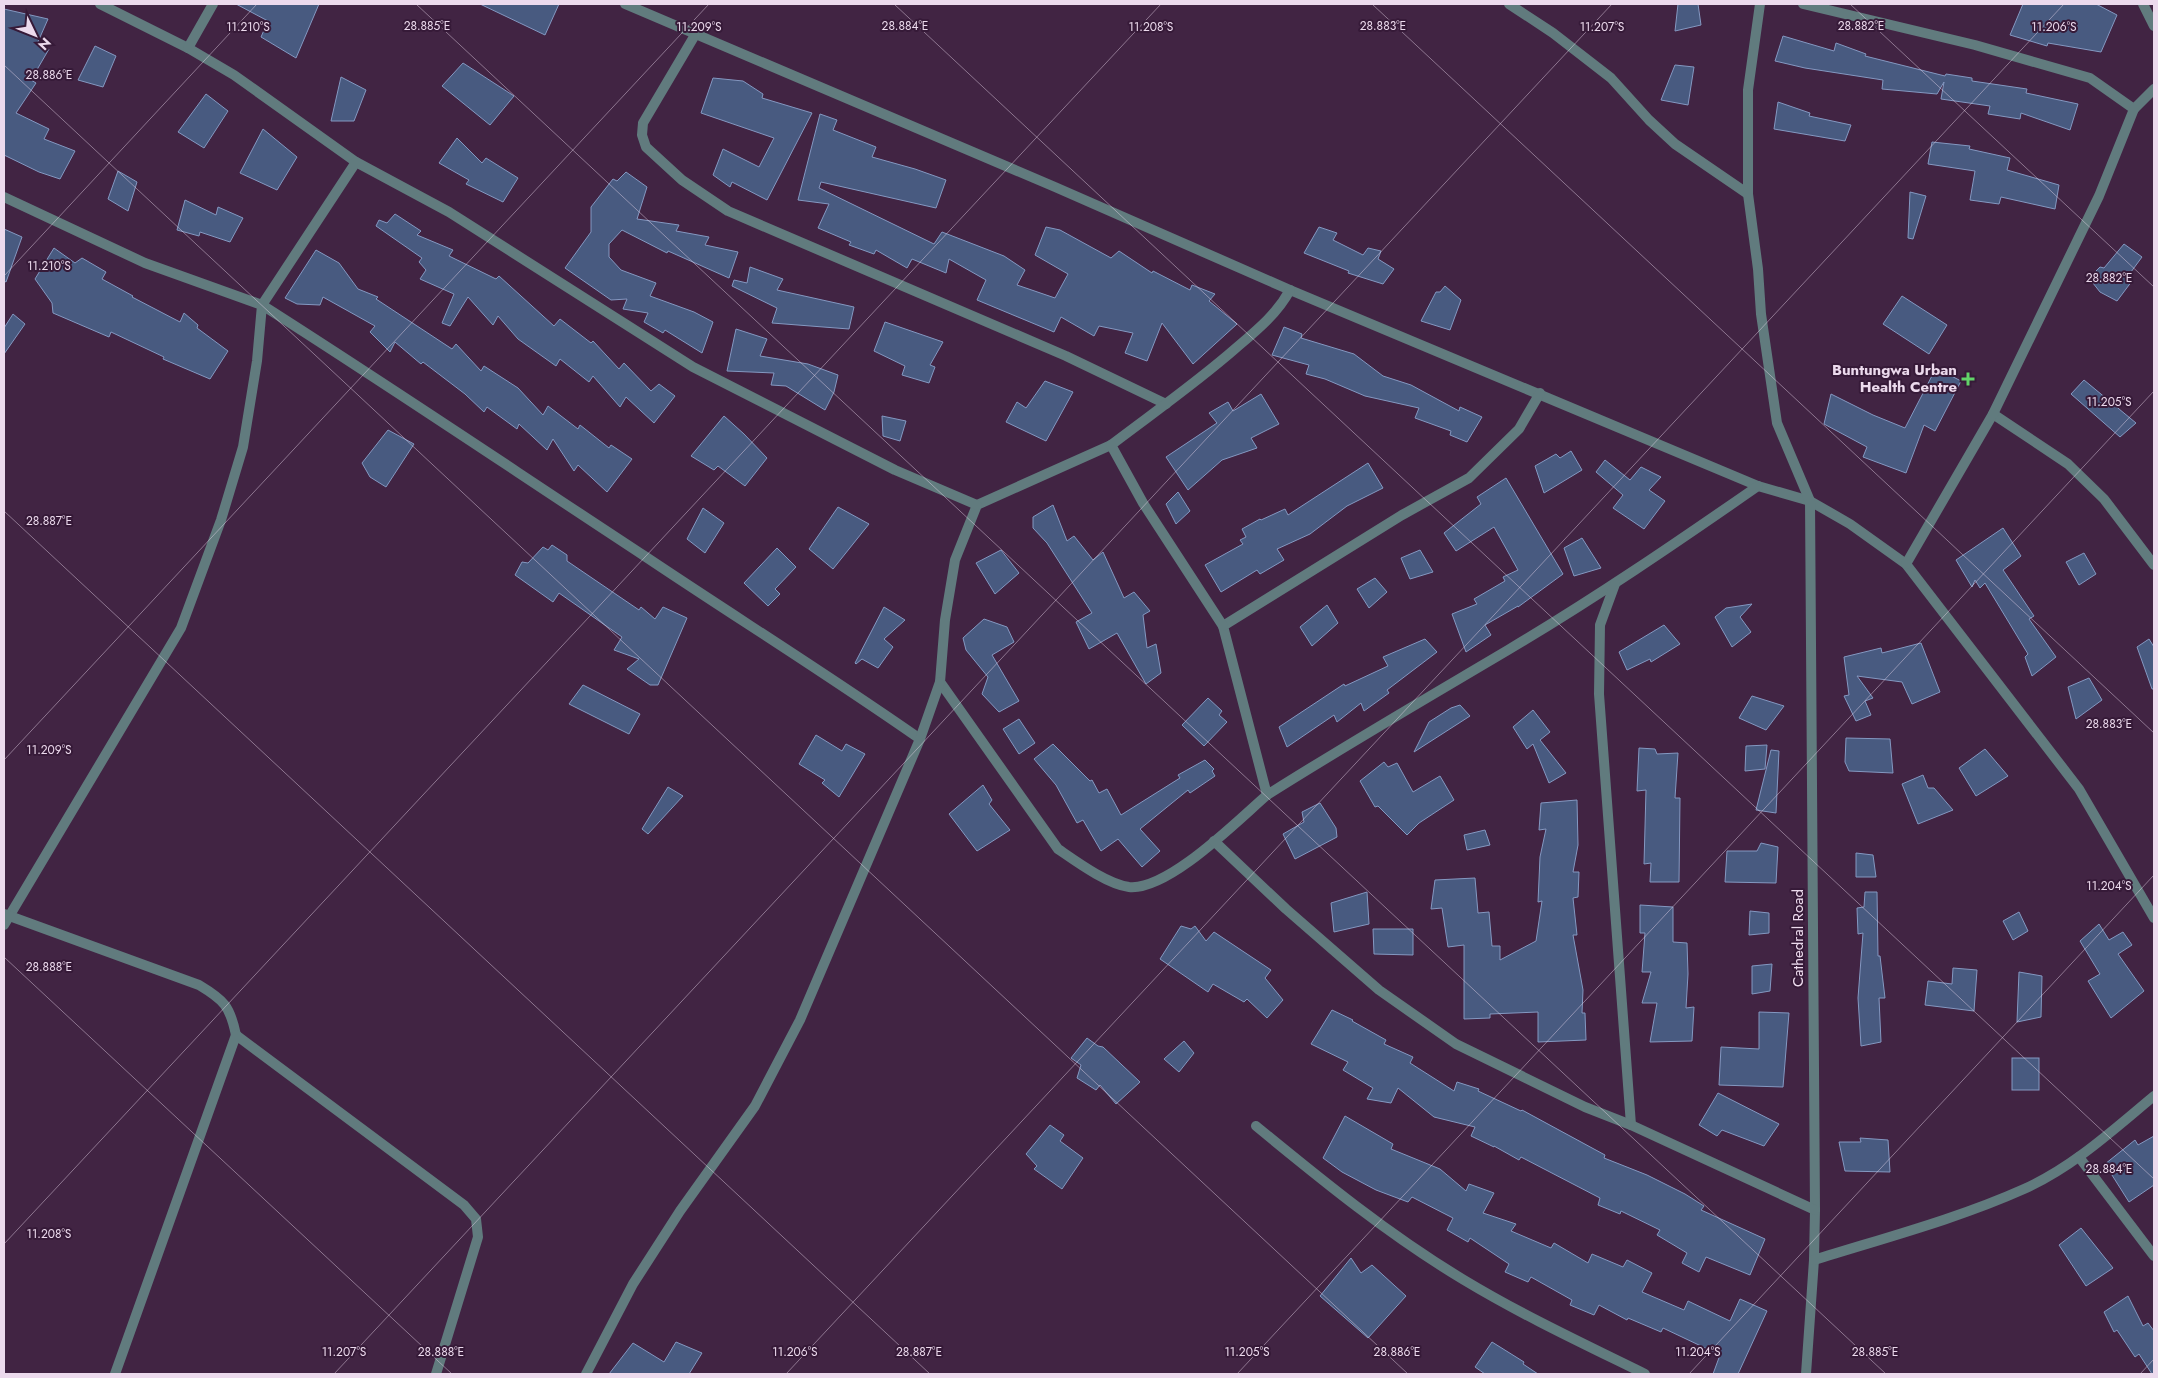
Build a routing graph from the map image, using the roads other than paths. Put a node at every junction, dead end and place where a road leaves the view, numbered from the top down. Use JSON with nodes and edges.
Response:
{"nodes":[{"id":1,"x":100,"y":4,"type":"edge"},
{"id":2,"x":213,"y":4,"type":"edge"},
{"id":3,"x":625,"y":4,"type":"edge"},
{"id":4,"x":1509,"y":4,"type":"edge"},
{"id":5,"x":1760,"y":4,"type":"edge"},
{"id":6,"x":1803,"y":4,"type":"edge"},
{"id":7,"x":2143,"y":4,"type":"edge"},
{"id":8,"x":2154,"y":26,"type":"edge"},
{"id":9,"x":695,"y":35,"type":"junction"},
{"id":10,"x":188,"y":48,"type":"junction"},
{"id":11,"x":2154,"y":89,"type":"edge"},
{"id":12,"x":2134,"y":108,"type":"junction"},
{"id":13,"x":356,"y":162,"type":"junction"},
{"id":14,"x":1748,"y":194,"type":"junction"},
{"id":15,"x":4,"y":196,"type":"edge"},
{"id":16,"x":1290,"y":290,"type":"junction"},
{"id":17,"x":262,"y":305,"type":"junction"},
{"id":18,"x":1540,"y":393,"type":"junction"},
{"id":19,"x":1166,"y":404,"type":"junction"},
{"id":20,"x":1993,"y":414,"type":"junction"},
{"id":21,"x":1111,"y":445,"type":"junction"},
{"id":22,"x":1758,"y":486,"type":"junction"},
{"id":23,"x":1810,"y":500,"type":"junction"},
{"id":24,"x":977,"y":506,"type":"junction"},
{"id":25,"x":1906,"y":564,"type":"junction"},
{"id":26,"x":2154,"y":565,"type":"edge"},
{"id":27,"x":1614,"y":584,"type":"junction"},
{"id":28,"x":1223,"y":626,"type":"junction"},
{"id":29,"x":940,"y":682,"type":"junction"},
{"id":30,"x":920,"y":740,"type":"junction"},
{"id":31,"x":1267,"y":794,"type":"junction"},
{"id":32,"x":1214,"y":841,"type":"junction"},
{"id":33,"x":5,"y":918,"type":"edge"},
{"id":34,"x":2154,"y":918,"type":"edge"},
{"id":35,"x":236,"y":1035,"type":"junction"},
{"id":36,"x":2154,"y":1096,"type":"edge"},
{"id":37,"x":1631,"y":1125,"type":"junction"},
{"id":38,"x":1256,"y":1126,"type":"dead end"},
{"id":39,"x":2079,"y":1157,"type":"junction"},
{"id":40,"x":1815,"y":1210,"type":"junction"},
{"id":41,"x":2154,"y":1256,"type":"edge"},
{"id":42,"x":1814,"y":1260,"type":"junction"},
{"id":43,"x":115,"y":1374,"type":"edge"},
{"id":44,"x":436,"y":1374,"type":"edge"},
{"id":45,"x":586,"y":1374,"type":"edge"},
{"id":46,"x":1645,"y":1374,"type":"edge"},
{"id":47,"x":1806,"y":1374,"type":"edge"}],
"edges":[{"from":1,"to":10,"type":"street"},
{"from":2,"to":10,"type":"street"},
{"from":3,"to":9,"type":"street"},
{"from":4,"to":14,"type":"street"},
{"from":5,"to":14,"type":"street"},
{"from":6,"to":12,"type":"street"},
{"from":7,"to":8,"type":"street"},
{"from":9,"to":16,"type":"street"},
{"from":9,"to":19,"type":"street"},
{"from":10,"to":13,"type":"street"},
{"from":11,"to":12,"type":"street"},
{"from":12,"to":20,"type":"street"},
{"from":13,"to":17,"type":"street"},
{"from":13,"to":24,"type":"street"},
{"from":14,"to":23,"type":"street"},
{"from":15,"to":17,"type":"street"},
{"from":16,"to":18,"type":"street"},
{"from":16,"to":19,"type":"street"},
{"from":17,"to":30,"type":"street"},
{"from":17,"to":33,"type":"street"},
{"from":18,"to":22,"type":"street"},
{"from":18,"to":28,"type":"street"},
{"from":19,"to":21,"type":"street"},
{"from":20,"to":25,"type":"street"},
{"from":20,"to":26,"type":"street"},
{"from":21,"to":24,"type":"street"},
{"from":21,"to":28,"type":"street"},
{"from":22,"to":23,"type":"street"},
{"from":22,"to":27,"type":"street"},
{"from":23,"to":25,"type":"street"},
{"from":23,"to":40,"type":"street","name":"Cathedral Road"},
{"from":24,"to":29,"type":"street"},
{"from":25,"to":34,"type":"street"},
{"from":27,"to":31,"type":"street"},
{"from":27,"to":37,"type":"street"},
{"from":28,"to":31,"type":"street"},
{"from":29,"to":30,"type":"street"},
{"from":29,"to":32,"type":"street"},
{"from":30,"to":45,"type":"street"},
{"from":31,"to":32,"type":"street"},
{"from":32,"to":37,"type":"street"},
{"from":33,"to":35,"type":"street"},
{"from":35,"to":43,"type":"street"},
{"from":35,"to":44,"type":"street"},
{"from":36,"to":39,"type":"street"},
{"from":37,"to":40,"type":"street"},
{"from":38,"to":46,"type":"street"},
{"from":39,"to":41,"type":"street"},
{"from":39,"to":42,"type":"street"},
{"from":40,"to":42,"type":"street","name":"Cathedral Road"},
{"from":42,"to":47,"type":"street","name":"Cathedral Road"}]}
